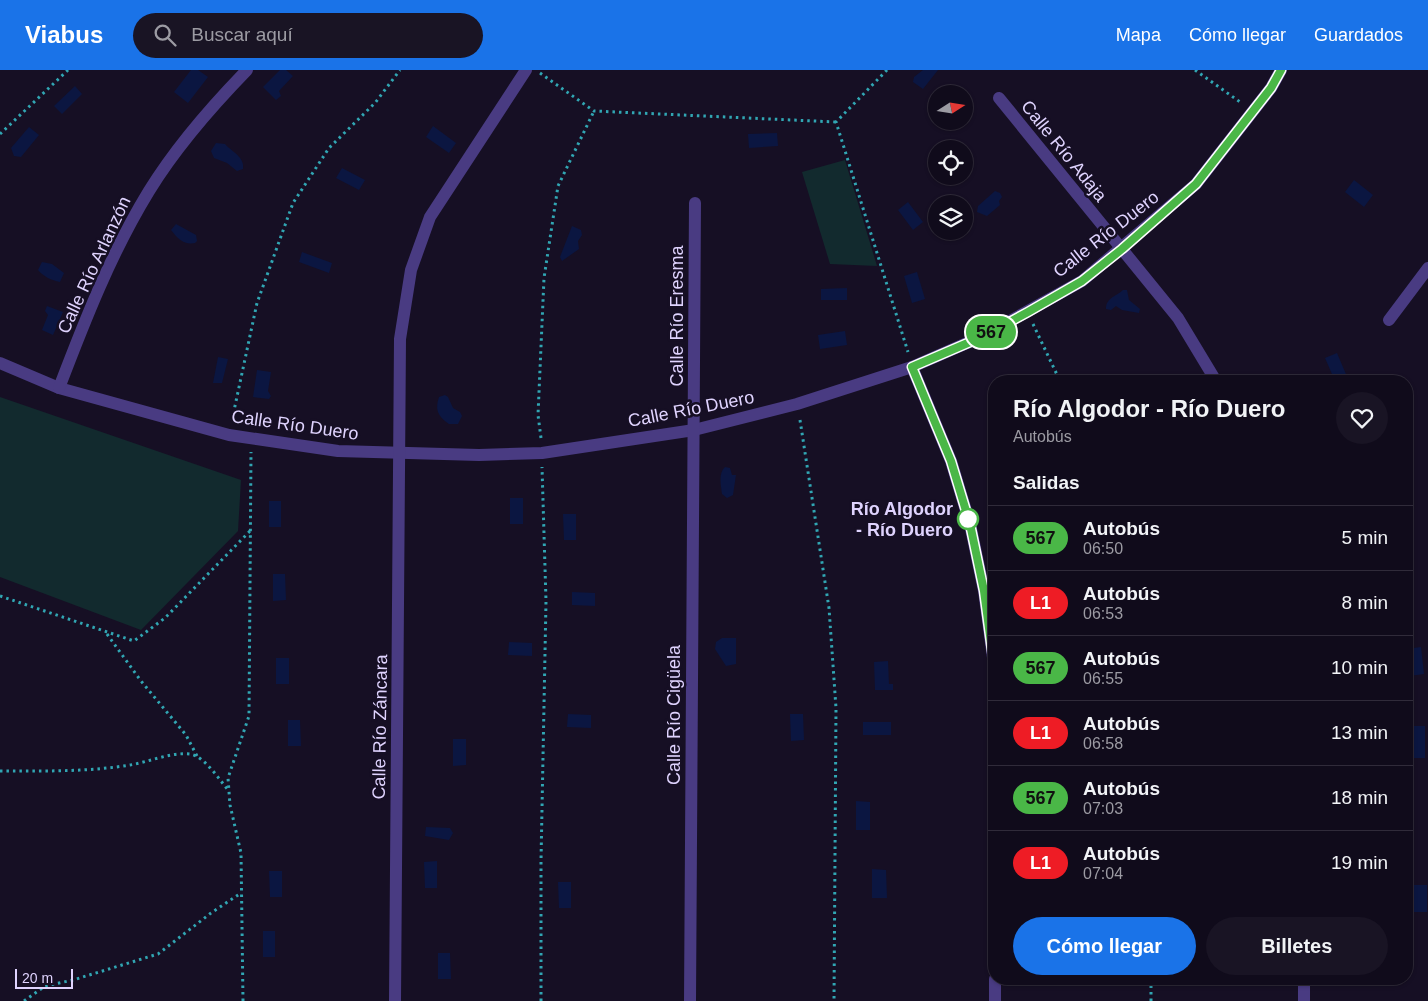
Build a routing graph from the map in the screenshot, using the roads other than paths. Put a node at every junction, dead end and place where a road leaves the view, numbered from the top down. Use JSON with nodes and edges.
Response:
{"nodes":[{"id":1,"x":247,"y":70,"type":"edge"},
{"id":2,"x":526,"y":70,"type":"edge"},
{"id":3,"x":1281,"y":70,"type":"edge"},
{"id":4,"x":999,"y":98,"type":"dead end"},
{"id":5,"x":695,"y":203,"type":"dead end"},
{"id":6,"x":1122,"y":249,"type":"junction"},
{"id":7,"x":1428,"y":268,"type":"edge"},
{"id":8,"x":1389,"y":320,"type":"dead end"},
{"id":9,"x":0,"y":363,"type":"edge"},
{"id":10,"x":912,"y":367,"type":"junction"},
{"id":11,"x":1212,"y":375,"type":"edge"},
{"id":12,"x":59,"y":388,"type":"junction"},
{"id":13,"x":694,"y":430,"type":"junction"},
{"id":14,"x":400,"y":454,"type":"junction"},
{"id":15,"x":988,"y":621,"type":"edge"},
{"id":16,"x":995,"y":985,"type":"edge"},
{"id":17,"x":1304,"y":985,"type":"edge"},
{"id":18,"x":395,"y":1001,"type":"edge"},
{"id":19,"x":690,"y":1001,"type":"edge"},
{"id":20,"x":995,"y":1001,"type":"edge"},
{"id":21,"x":1304,"y":1001,"type":"edge"}],
"edges":[{"from":1,"to":12,"type":"street","name":"Calle Río Arlanzón"},
{"from":2,"to":14,"type":"street","name":"Calle Río Záncara"},
{"from":3,"to":6,"type":"street","name":"Calle Río Duero"},
{"from":4,"to":6,"type":"street","name":"Calle Río Adaja"},
{"from":5,"to":13,"type":"street","name":"Calle Río Eresma"},
{"from":6,"to":10,"type":"street","name":"Calle Río Duero"},
{"from":6,"to":11,"type":"street","name":"Calle Río Adaja"},
{"from":7,"to":8,"type":"street"},
{"from":9,"to":12,"type":"street","name":"Calle Río Duero"},
{"from":10,"to":13,"type":"street","name":"Calle Río Duero"},
{"from":10,"to":15,"type":"street"},
{"from":12,"to":14,"type":"street","name":"Calle Río Duero"},
{"from":13,"to":14,"type":"street","name":"Calle Río Duero"},
{"from":13,"to":19,"type":"street","name":"Calle Río Cigüela"},
{"from":14,"to":18,"type":"street","name":"Calle Río Záncara"},
{"from":16,"to":20,"type":"street"},
{"from":17,"to":21,"type":"street"}]}
